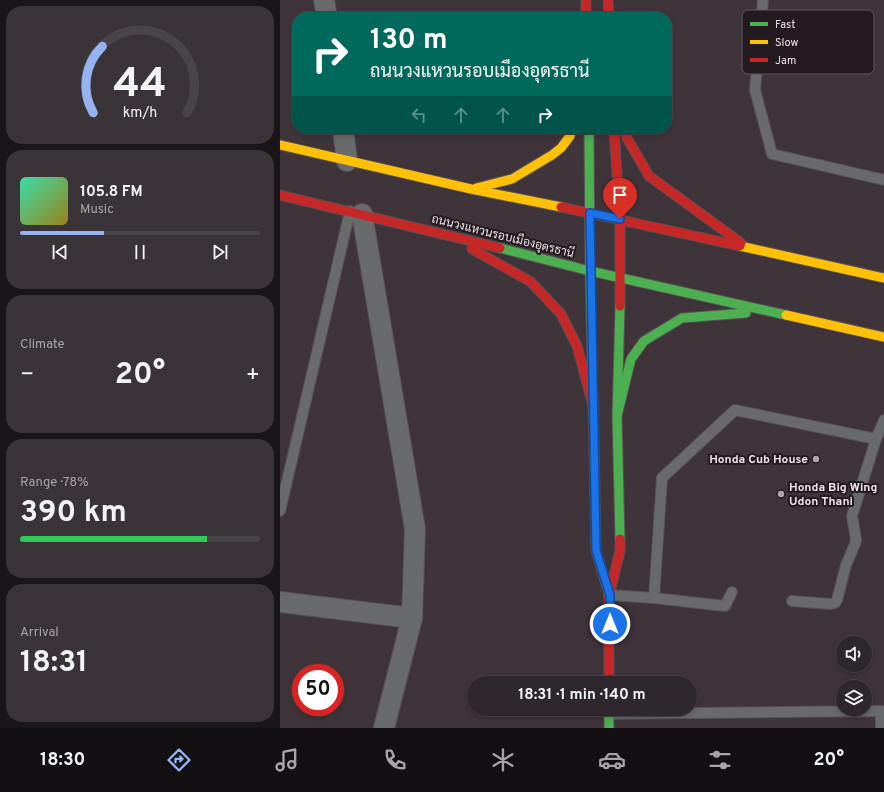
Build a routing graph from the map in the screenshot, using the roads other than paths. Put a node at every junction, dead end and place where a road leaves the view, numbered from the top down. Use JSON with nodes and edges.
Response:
{"nodes":[{"id":1,"x":324,"y":0,"type":"edge"},
{"id":2,"x":586,"y":0,"type":"edge"},
{"id":3,"x":608,"y":0,"type":"edge"},
{"id":4,"x":763,"y":0,"type":"edge"},
{"id":5,"x":762,"y":10,"type":"edge"},
{"id":6,"x":326,"y":12,"type":"edge"},
{"id":7,"x":586,"y":12,"type":"edge"},
{"id":8,"x":609,"y":12,"type":"edge"},
{"id":9,"x":756,"y":74,"type":"edge"},
{"id":10,"x":344,"y":134,"type":"edge"},
{"id":11,"x":571,"y":134,"type":"edge"},
{"id":12,"x":589,"y":134,"type":"edge"},
{"id":13,"x":614,"y":134,"type":"edge"},
{"id":14,"x":626,"y":134,"type":"edge"},
{"id":15,"x":280,"y":145,"type":"edge"},
{"id":16,"x":347,"y":161,"type":"junction"},
{"id":17,"x":884,"y":180,"type":"edge"},
{"id":18,"x":471,"y":190,"type":"junction"},
{"id":19,"x":280,"y":195,"type":"edge"},
{"id":20,"x":356,"y":212,"type":"junction"},
{"id":21,"x":590,"y":213,"type":"junction"},
{"id":22,"x":620,"y":219,"type":"junction"},
{"id":23,"x":447,"y":234,"type":"junction"},
{"id":24,"x":750,"y":248,"type":"junction"},
{"id":25,"x":590,"y":271,"type":"junction"},
{"id":26,"x":621,"y":278,"type":"junction"},
{"id":27,"x":884,"y":278,"type":"edge"},
{"id":28,"x":770,"y":311,"type":"junction"},
{"id":29,"x":884,"y":336,"type":"edge"},
{"id":30,"x":594,"y":409,"type":"junction"},
{"id":31,"x":617,"y":416,"type":"junction"},
{"id":32,"x":884,"y":420,"type":"edge"},
{"id":33,"x":876,"y":440,"type":"junction"},
{"id":34,"x":280,"y":511,"type":"edge"},
{"id":35,"x":732,"y":592,"type":"dead end"},
{"id":36,"x":610,"y":595,"type":"junction"},
{"id":37,"x":654,"y":598,"type":"junction"},
{"id":38,"x":792,"y":601,"type":"dead end"},
{"id":39,"x":280,"y":602,"type":"edge"},
{"id":40,"x":412,"y":618,"type":"junction"},
{"id":41,"x":609,"y":676,"type":"edge"},
{"id":42,"x":697,"y":711,"type":"edge"},
{"id":43,"x":609,"y":716,"type":"edge"},
{"id":44,"x":384,"y":728,"type":"edge"},
{"id":45,"x":609,"y":728,"type":"edge"},
{"id":46,"x":881,"y":728,"type":"edge"}],
"edges":[{"from":1,"to":6,"type":"street"},
{"from":2,"to":7,"type":"main road"},
{"from":3,"to":8,"type":"main road"},
{"from":4,"to":5,"type":"lane"},
{"from":9,"to":17,"type":"lane"},
{"from":10,"to":16,"type":"street"},
{"from":11,"to":18,"type":"main road"},
{"from":12,"to":21,"type":"main road"},
{"from":13,"to":22,"type":"main road"},
{"from":14,"to":24,"type":"main road"},
{"from":15,"to":16,"type":"main road"},
{"from":16,"to":18,"type":"main road"},
{"from":18,"to":21,"type":"main road"},
{"from":19,"to":20,"type":"main road","name":"ถนนวงแหวนรอบเมืองอุดรธานี"},
{"from":20,"to":23,"type":"main road","name":"ถนนวงแหวนรอบเมืองอุดรธานี"},
{"from":20,"to":34,"type":"lane"},
{"from":20,"to":40,"type":"street"},
{"from":21,"to":22,"type":"main road"},
{"from":21,"to":25,"type":"main road"},
{"from":22,"to":24,"type":"main road"},
{"from":22,"to":26,"type":"main road"},
{"from":23,"to":25,"type":"main road","name":"ถนนวงแหวนรอบเมืองอุดรธานี"},
{"from":23,"to":30,"type":"main road"},
{"from":24,"to":27,"type":"main road"},
{"from":25,"to":26,"type":"main road","name":"ถนนวงแหวนรอบเมืองอุดรธานี"},
{"from":25,"to":30,"type":"main road"},
{"from":26,"to":28,"type":"main road","name":"ถนนวงแหวนรอบเมืองอุดรธานี"},
{"from":26,"to":31,"type":"main road"},
{"from":28,"to":29,"type":"main road","name":"ถนนวงแหวนรอบเมืองอุดรธานี"},
{"from":28,"to":31,"type":"main road"},
{"from":30,"to":36,"type":"main road"},
{"from":31,"to":36,"type":"main road"},
{"from":32,"to":33,"type":"lane"},
{"from":33,"to":37,"type":"lane"},
{"from":33,"to":38,"type":"lane"},
{"from":35,"to":37,"type":"lane"},
{"from":36,"to":37,"type":"lane"},
{"from":36,"to":41,"type":"main road"},
{"from":39,"to":40,"type":"street"},
{"from":40,"to":44,"type":"street"},
{"from":42,"to":46,"type":"lane"},
{"from":43,"to":45,"type":"main road"}]}
